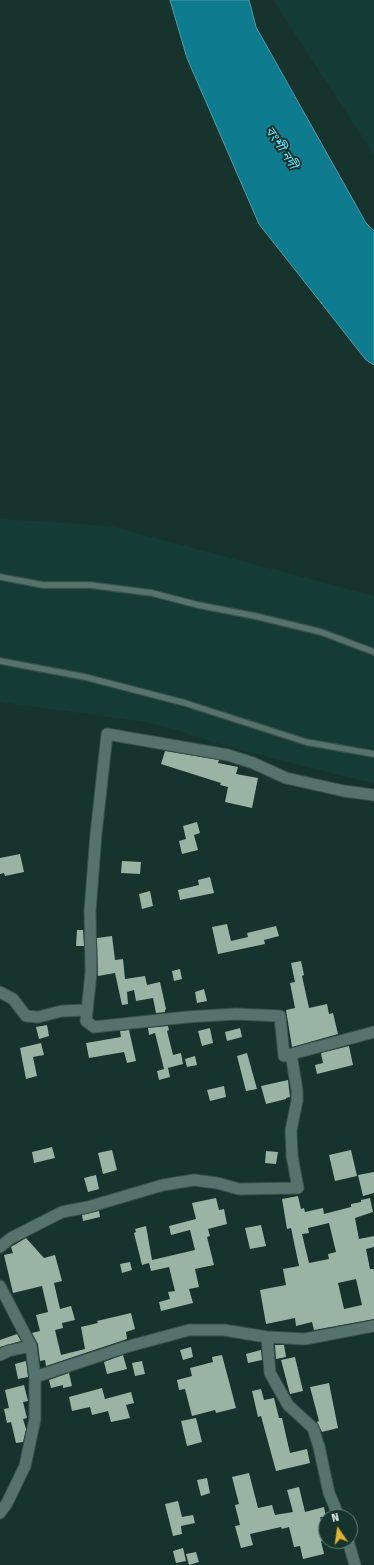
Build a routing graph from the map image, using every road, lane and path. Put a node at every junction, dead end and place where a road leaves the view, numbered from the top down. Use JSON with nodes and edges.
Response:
{"nodes":[{"id":1,"x":0,"y":577,"type":"edge"},
{"id":2,"x":374,"y":652,"type":"edge"},
{"id":3,"x":0,"y":661,"type":"edge"},
{"id":4,"x":374,"y":754,"type":"edge"},
{"id":5,"x":374,"y":795,"type":"edge"},
{"id":6,"x":0,"y":992,"type":"edge"},
{"id":7,"x":87,"y":1010,"type":"junction"},
{"id":8,"x":374,"y":1032,"type":"edge"},
{"id":9,"x":291,"y":1054,"type":"junction"},
{"id":10,"x":0,"y":1247,"type":"edge"},
{"id":11,"x":0,"y":1286,"type":"edge"},
{"id":12,"x":374,"y":1326,"type":"edge"},
{"id":13,"x":267,"y":1337,"type":"junction"},
{"id":14,"x":31,"y":1346,"type":"junction"},
{"id":15,"x":0,"y":1355,"type":"edge"},
{"id":16,"x":35,"y":1377,"type":"junction"},
{"id":17,"x":336,"y":1509,"type":"edge"},
{"id":18,"x":0,"y":1513,"type":"edge"},
{"id":19,"x":350,"y":1549,"type":"edge"},
{"id":20,"x":355,"y":1565,"type":"edge"}],
"edges":[{"from":1,"to":2,"type":"lane"},
{"from":3,"to":4,"type":"lane"},
{"from":5,"to":7,"type":"street"},
{"from":6,"to":7,"type":"street"},
{"from":7,"to":9,"type":"street"},
{"from":8,"to":9,"type":"street"},
{"from":9,"to":10,"type":"street"},
{"from":11,"to":14,"type":"street"},
{"from":12,"to":13,"type":"street"},
{"from":13,"to":16,"type":"street"},
{"from":13,"to":17,"type":"street"},
{"from":14,"to":15,"type":"street"},
{"from":14,"to":16,"type":"street"},
{"from":16,"to":18,"type":"street"},
{"from":19,"to":20,"type":"street"}]}
